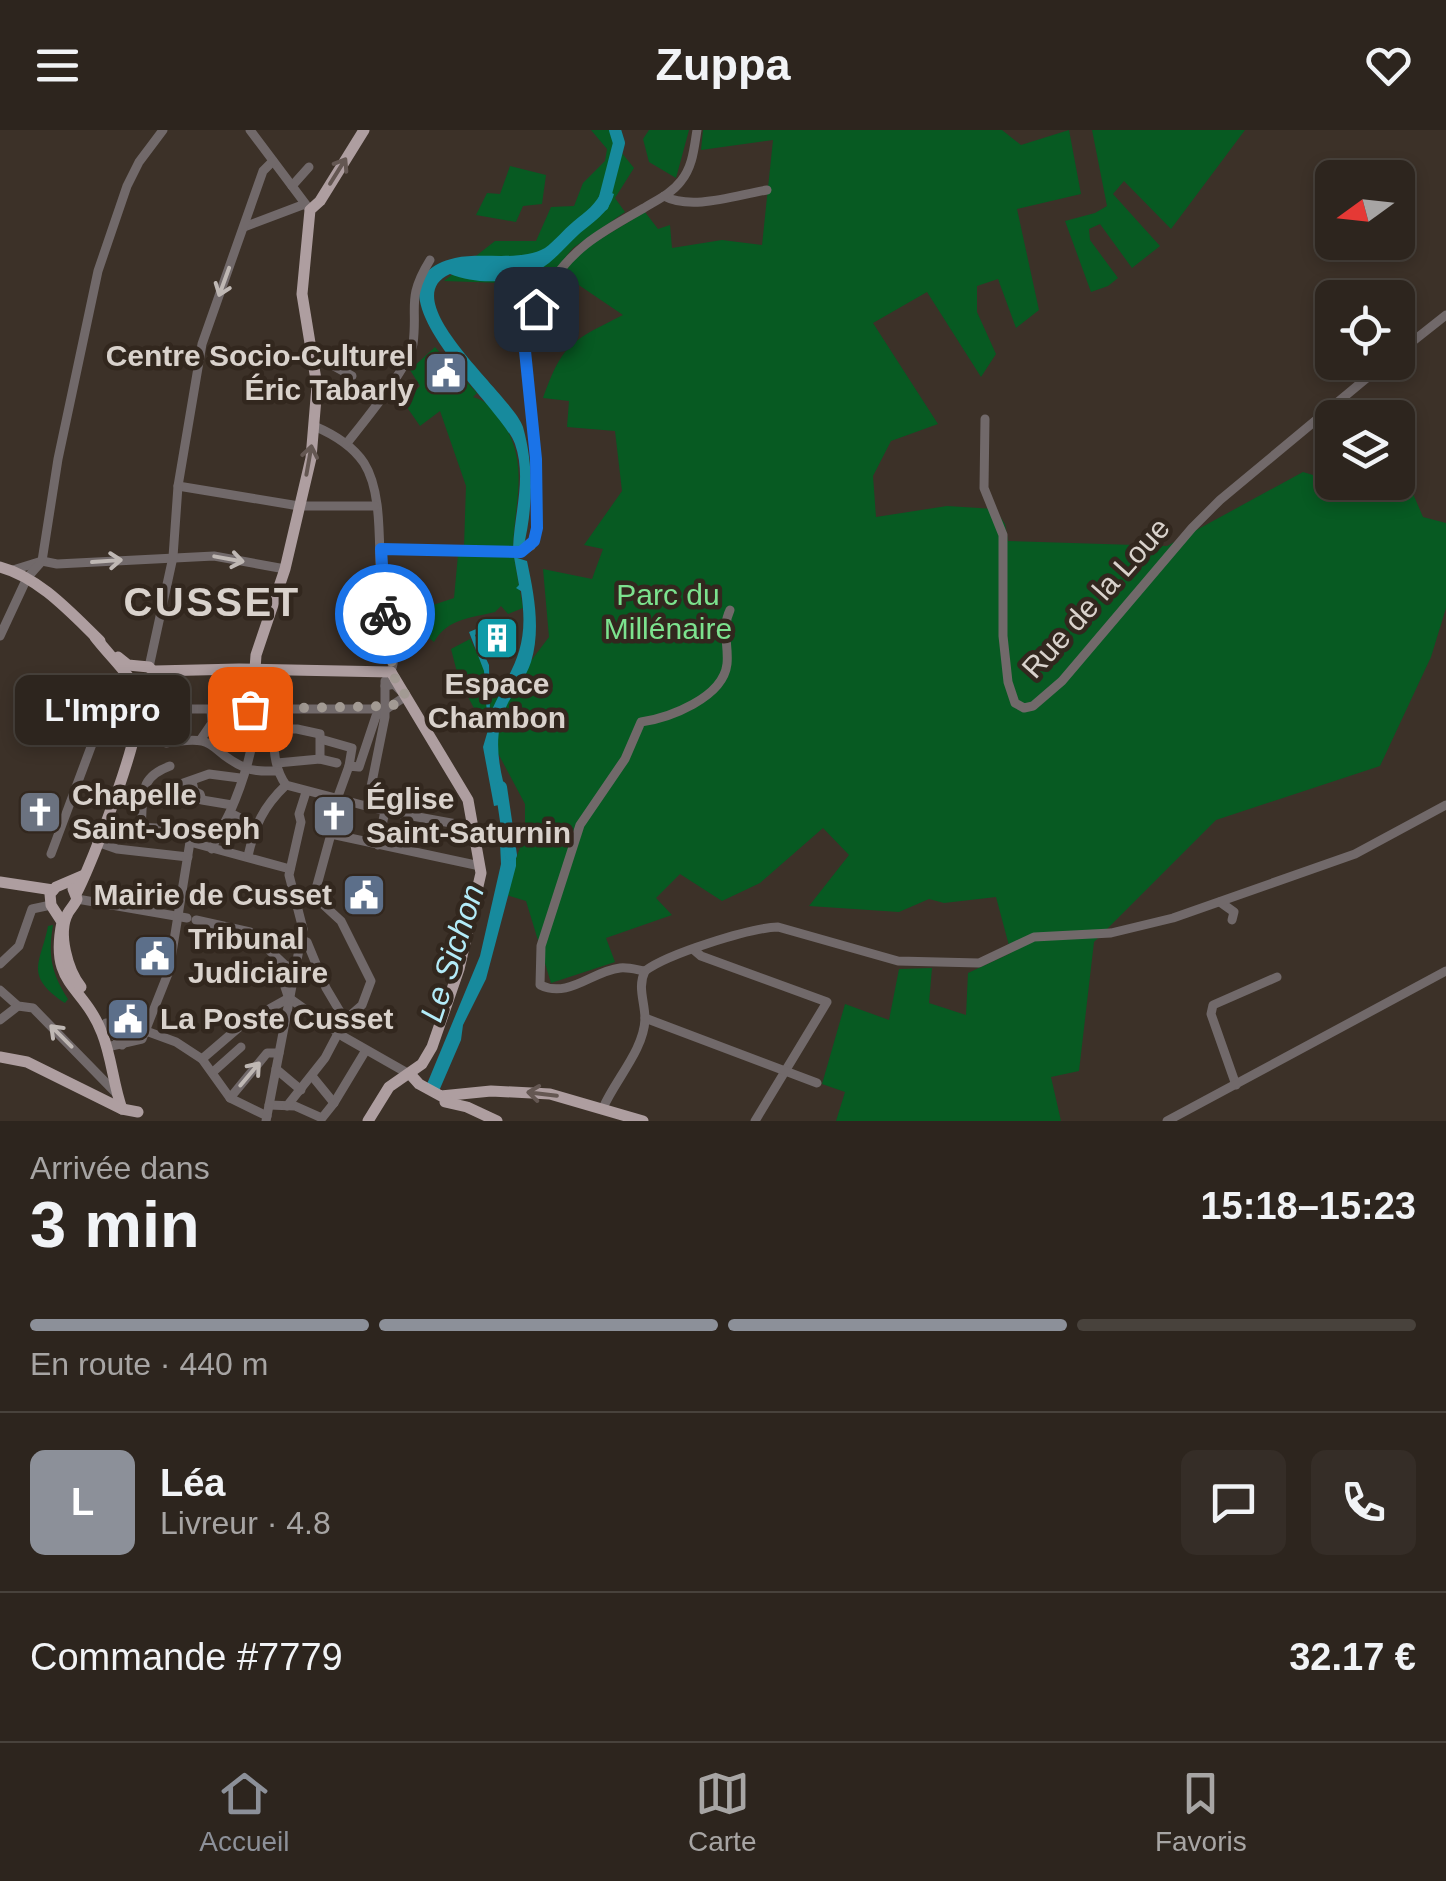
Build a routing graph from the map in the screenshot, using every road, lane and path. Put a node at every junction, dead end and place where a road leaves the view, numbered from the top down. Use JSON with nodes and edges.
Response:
{"nodes":[{"id":1,"x":163,"y":130,"type":"edge"},
{"id":2,"x":250,"y":130,"type":"edge"},
{"id":3,"x":364,"y":130,"type":"edge"},
{"id":4,"x":697,"y":130,"type":"edge"},
{"id":5,"x":273,"y":161,"type":"junction"},
{"id":6,"x":310,"y":167,"type":"dead end"},
{"id":7,"x":292,"y":186,"type":"junction"},
{"id":8,"x":767,"y":190,"type":"dead end"},
{"id":9,"x":664,"y":196,"type":"junction"},
{"id":10,"x":308,"y":207,"type":"junction"},
{"id":11,"x":244,"y":226,"type":"junction"},
{"id":12,"x":430,"y":260,"type":"dead end"},
{"id":13,"x":1446,"y":315,"type":"edge"},
{"id":14,"x":1415,"y":340,"type":"edge"},
{"id":15,"x":312,"y":362,"type":"junction"},
{"id":16,"x":352,"y":376,"type":"dead end"},
{"id":17,"x":1364,"y":380,"type":"edge"},
{"id":18,"x":985,"y":419,"type":"dead end"},
{"id":19,"x":314,"y":426,"type":"junction"},
{"id":20,"x":347,"y":444,"type":"junction"},
{"id":21,"x":178,"y":486,"type":"junction"},
{"id":22,"x":300,"y":506,"type":"junction"},
{"id":23,"x":375,"y":506,"type":"junction"},
{"id":24,"x":381,"y":549,"type":"junction"},
{"id":25,"x":172,"y":557,"type":"junction"},
{"id":26,"x":42,"y":561,"type":"junction"},
{"id":27,"x":6,"y":568,"type":"edge"},
{"id":28,"x":285,"y":569,"type":"junction"},
{"id":29,"x":26,"y":578,"type":"junction"},
{"id":30,"x":730,"y":610,"type":"dead end"},
{"id":31,"x":0,"y":636,"type":"edge"},
{"id":32,"x":256,"y":669,"type":"junction"},
{"id":33,"x":144,"y":680,"type":"junction"},
{"id":34,"x":387,"y":680,"type":"junction"},
{"id":35,"x":406,"y":696,"type":"junction"},
{"id":36,"x":152,"y":709,"type":"junction"},
{"id":37,"x":216,"y":709,"type":"junction"},
{"id":38,"x":256,"y":709,"type":"junction"},
{"id":39,"x":276,"y":709,"type":"junction"},
{"id":40,"x":385,"y":709,"type":"junction"},
{"id":41,"x":273,"y":729,"type":"junction"},
{"id":42,"x":97,"y":730,"type":"junction"},
{"id":43,"x":255,"y":737,"type":"junction"},
{"id":44,"x":201,"y":740,"type":"junction"},
{"id":45,"x":324,"y":740,"type":"dead end"},
{"id":46,"x":166,"y":743,"type":"dead end"},
{"id":47,"x":133,"y":744,"type":"junction"},
{"id":48,"x":320,"y":759,"type":"junction"},
{"id":49,"x":337,"y":763,"type":"dead end"},
{"id":50,"x":170,"y":766,"type":"dead end"},
{"id":51,"x":349,"y":766,"type":"junction"},
{"id":52,"x":277,"y":767,"type":"junction"},
{"id":53,"x":242,"y":773,"type":"junction"},
{"id":54,"x":192,"y":781,"type":"junction"},
{"id":55,"x":286,"y":785,"type":"junction"},
{"id":56,"x":175,"y":786,"type":"dead end"},
{"id":57,"x":306,"y":792,"type":"junction"},
{"id":58,"x":337,"y":799,"type":"junction"},
{"id":59,"x":1446,"y":805,"type":"edge"},
{"id":60,"x":366,"y":806,"type":"junction"},
{"id":61,"x":231,"y":809,"type":"junction"},
{"id":62,"x":385,"y":811,"type":"junction"},
{"id":63,"x":256,"y":825,"type":"junction"},
{"id":64,"x":473,"y":827,"type":"junction"},
{"id":65,"x":98,"y":842,"type":"junction"},
{"id":66,"x":190,"y":842,"type":"junction"},
{"id":67,"x":378,"y":844,"type":"junction"},
{"id":68,"x":212,"y":849,"type":"junction"},
{"id":69,"x":50,"y":854,"type":"dead end"},
{"id":70,"x":248,"y":856,"type":"junction"},
{"id":71,"x":188,"y":858,"type":"junction"},
{"id":72,"x":480,"y":866,"type":"junction"},
{"id":73,"x":290,"y":869,"type":"junction"},
{"id":74,"x":86,"y":874,"type":"junction"},
{"id":75,"x":0,"y":882,"type":"edge"},
{"id":76,"x":59,"y":887,"type":"junction"},
{"id":77,"x":314,"y":896,"type":"junction"},
{"id":78,"x":77,"y":897,"type":"junction"},
{"id":79,"x":296,"y":901,"type":"junction"},
{"id":80,"x":1220,"y":902,"type":"junction"},
{"id":81,"x":59,"y":909,"type":"junction"},
{"id":82,"x":188,"y":918,"type":"junction"},
{"id":83,"x":1232,"y":920,"type":"dead end"},
{"id":84,"x":301,"y":940,"type":"junction"},
{"id":85,"x":694,"y":950,"type":"junction"},
{"id":86,"x":0,"y":964,"type":"edge"},
{"id":87,"x":286,"y":970,"type":"junction"},
{"id":88,"x":646,"y":971,"type":"junction"},
{"id":89,"x":1446,"y":971,"type":"edge"},
{"id":90,"x":1277,"y":977,"type":"dead end"},
{"id":91,"x":0,"y":990,"type":"edge"},
{"id":92,"x":289,"y":998,"type":"junction"},
{"id":93,"x":18,"y":1006,"type":"junction"},
{"id":94,"x":645,"y":1018,"type":"junction"},
{"id":95,"x":0,"y":1020,"type":"edge"},
{"id":96,"x":346,"y":1020,"type":"junction"},
{"id":97,"x":146,"y":1031,"type":"junction"},
{"id":98,"x":339,"y":1032,"type":"junction"},
{"id":99,"x":114,"y":1046,"type":"junction"},
{"id":100,"x":241,"y":1047,"type":"dead end"},
{"id":101,"x":366,"y":1050,"type":"junction"},
{"id":102,"x":278,"y":1054,"type":"junction"},
{"id":103,"x":0,"y":1057,"type":"edge"},
{"id":104,"x":202,"y":1059,"type":"junction"},
{"id":105,"x":276,"y":1069,"type":"junction"},
{"id":106,"x":213,"y":1072,"type":"junction"},
{"id":107,"x":785,"y":1072,"type":"junction"},
{"id":108,"x":312,"y":1076,"type":"junction"},
{"id":109,"x":409,"y":1079,"type":"junction"},
{"id":110,"x":817,"y":1082,"type":"dead end"},
{"id":111,"x":1236,"y":1085,"type":"junction"},
{"id":112,"x":301,"y":1090,"type":"junction"},
{"id":113,"x":481,"y":1092,"type":"junction"},
{"id":114,"x":230,"y":1098,"type":"junction"},
{"id":115,"x":439,"y":1098,"type":"junction"},
{"id":116,"x":334,"y":1104,"type":"junction"},
{"id":117,"x":288,"y":1106,"type":"junction"},
{"id":118,"x":467,"y":1107,"type":"junction"},
{"id":119,"x":603,"y":1108,"type":"junction"},
{"id":120,"x":127,"y":1112,"type":"edge"},
{"id":121,"x":267,"y":1114,"type":"edge"},
{"id":122,"x":110,"y":1121,"type":"edge"},
{"id":123,"x":368,"y":1121,"type":"edge"},
{"id":124,"x":469,"y":1121,"type":"edge"},
{"id":125,"x":497,"y":1121,"type":"edge"},
{"id":126,"x":643,"y":1121,"type":"edge"},
{"id":127,"x":755,"y":1121,"type":"edge"},
{"id":128,"x":1167,"y":1121,"type":"edge"}],
"edges":[{"from":1,"to":26,"type":"street"},
{"from":2,"to":5,"type":"street"},
{"from":10,"to":3,"type":"main road","one_way":true},
{"from":4,"to":9,"type":"street"},
{"from":5,"to":7,"type":"street"},
{"from":5,"to":11,"type":"street"},
{"from":6,"to":7,"type":"street"},
{"from":7,"to":10,"type":"street"},
{"from":8,"to":9,"type":"street"},
{"from":9,"to":24,"type":"street"},
{"from":10,"to":11,"type":"street"},
{"from":10,"to":15,"type":"main road"},
{"from":11,"to":21,"type":"street","one_way":true},
{"from":12,"to":20,"type":"street"},
{"from":13,"to":14,"type":"street"},
{"from":15,"to":16,"type":"street"},
{"from":15,"to":19,"type":"main road"},
{"from":17,"to":18,"type":"street","name":"Rue de la Loue"},
{"from":19,"to":20,"type":"street"},
{"from":22,"to":19,"type":"main road","one_way":true},
{"from":20,"to":23,"type":"street"},
{"from":21,"to":22,"type":"street"},
{"from":21,"to":25,"type":"street"},
{"from":22,"to":23,"type":"street"},
{"from":22,"to":28,"type":"main road"},
{"from":23,"to":24,"type":"street"},
{"from":24,"to":34,"type":"street"},
{"from":26,"to":25,"type":"street","one_way":true},
{"from":25,"to":28,"type":"street","one_way":true},
{"from":25,"to":33,"type":"street"},
{"from":26,"to":27,"type":"street"},
{"from":26,"to":29,"type":"street"},
{"from":27,"to":29,"type":"main road"},
{"from":28,"to":32,"type":"main road"},
{"from":29,"to":31,"type":"street"},
{"from":29,"to":33,"type":"main road"},
{"from":30,"to":88,"type":"street"},
{"from":32,"to":33,"type":"main road"},
{"from":32,"to":34,"type":"main road"},
{"from":33,"to":36,"type":"main road"},
{"from":33,"to":42,"type":"street"},
{"from":33,"to":47,"type":"main road"},
{"from":34,"to":35,"type":"main road"},
{"from":34,"to":40,"type":"street"},
{"from":35,"to":40,"type":"street"},
{"from":35,"to":64,"type":"main road"},
{"from":36,"to":37,"type":"street"},
{"from":36,"to":47,"type":"main road"},
{"from":37,"to":38,"type":"street"},
{"from":37,"to":43,"type":"street"},
{"from":37,"to":44,"type":"street"},
{"from":38,"to":39,"type":"street"},
{"from":38,"to":43,"type":"street"},
{"from":39,"to":40,"type":"street"},
{"from":39,"to":41,"type":"street"},
{"from":40,"to":51,"type":"street"},
{"from":40,"to":60,"type":"street"},
{"from":41,"to":48,"type":"street"},
{"from":41,"to":52,"type":"street"},
{"from":42,"to":47,"type":"street"},
{"from":42,"to":69,"type":"street"},
{"from":43,"to":53,"type":"street"},
{"from":44,"to":46,"type":"street"},
{"from":44,"to":53,"type":"street"},
{"from":45,"to":51,"type":"street"},
{"from":47,"to":65,"type":"main road"},
{"from":48,"to":49,"type":"street"},
{"from":48,"to":52,"type":"street"},
{"from":50,"to":66,"type":"street"},
{"from":51,"to":58,"type":"street"},
{"from":52,"to":53,"type":"street"},
{"from":52,"to":55,"type":"street"},
{"from":53,"to":54,"type":"street"},
{"from":53,"to":61,"type":"street"},
{"from":54,"to":56,"type":"street"},
{"from":54,"to":61,"type":"street"},
{"from":55,"to":57,"type":"street"},
{"from":55,"to":63,"type":"street"},
{"from":57,"to":58,"type":"street"},
{"from":57,"to":73,"type":"street"},
{"from":58,"to":60,"type":"street"},
{"from":59,"to":80,"type":"street"},
{"from":60,"to":62,"type":"street"},
{"from":61,"to":63,"type":"street"},
{"from":61,"to":68,"type":"street"},
{"from":62,"to":64,"type":"street"},
{"from":62,"to":67,"type":"street"},
{"from":63,"to":70,"type":"street"},
{"from":64,"to":72,"type":"main road"},
{"from":65,"to":71,"type":"street"},
{"from":65,"to":74,"type":"main road"},
{"from":66,"to":68,"type":"street"},
{"from":66,"to":71,"type":"street"},
{"from":67,"to":72,"type":"street"},
{"from":67,"to":77,"type":"street"},
{"from":68,"to":70,"type":"street"},
{"from":70,"to":73,"type":"street"},
{"from":71,"to":82,"type":"street"},
{"from":72,"to":109,"type":"main road"},
{"from":73,"to":79,"type":"street"},
{"from":74,"to":76,"type":"main road"},
{"from":74,"to":78,"type":"main road"},
{"from":75,"to":76,"type":"main road"},
{"from":76,"to":78,"type":"main road"},
{"from":76,"to":81,"type":"main road"},
{"from":77,"to":79,"type":"street"},
{"from":77,"to":96,"type":"street"},
{"from":78,"to":81,"type":"main road"},
{"from":78,"to":82,"type":"street"},
{"from":79,"to":84,"type":"street"},
{"from":80,"to":83,"type":"street"},
{"from":80,"to":85,"type":"street"},
{"from":81,"to":86,"type":"street"},
{"from":81,"to":99,"type":"main road"},
{"from":81,"to":99,"type":"main road"},
{"from":82,"to":87,"type":"street"},
{"from":82,"to":97,"type":"street"},
{"from":84,"to":87,"type":"street"},
{"from":84,"to":96,"type":"street"},
{"from":85,"to":88,"type":"street"},
{"from":85,"to":107,"type":"street"},
{"from":87,"to":92,"type":"street"},
{"from":88,"to":94,"type":"street"},
{"from":89,"to":111,"type":"street"},
{"from":90,"to":111,"type":"street"},
{"from":91,"to":93,"type":"street"},
{"from":92,"to":98,"type":"street"},
{"from":92,"to":102,"type":"street"},
{"from":92,"to":104,"type":"street"},
{"from":93,"to":95,"type":"street"},
{"from":120,"to":93,"type":"street","one_way":true},
{"from":94,"to":107,"type":"street"},
{"from":94,"to":119,"type":"street"},
{"from":96,"to":98,"type":"street"},
{"from":97,"to":99,"type":"street"},
{"from":97,"to":104,"type":"street"},
{"from":98,"to":101,"type":"street"},
{"from":98,"to":108,"type":"street"},
{"from":99,"to":120,"type":"main road"},
{"from":100,"to":106,"type":"street"},
{"from":101,"to":109,"type":"street"},
{"from":101,"to":116,"type":"street"},
{"from":102,"to":105,"type":"street"},
{"from":114,"to":102,"type":"street","one_way":true},
{"from":103,"to":120,"type":"main road"},
{"from":104,"to":106,"type":"street"},
{"from":105,"to":112,"type":"street"},
{"from":105,"to":121,"type":"street"},
{"from":106,"to":114,"type":"street"},
{"from":107,"to":110,"type":"street"},
{"from":107,"to":127,"type":"street"},
{"from":108,"to":112,"type":"street"},
{"from":108,"to":116,"type":"street"},
{"from":109,"to":115,"type":"main road"},
{"from":109,"to":123,"type":"main road"},
{"from":111,"to":128,"type":"street"},
{"from":112,"to":117,"type":"street"},
{"from":113,"to":115,"type":"main road"},
{"from":113,"to":118,"type":"main road"},
{"from":119,"to":113,"type":"main road","one_way":true},
{"from":114,"to":121,"type":"street"},
{"from":115,"to":118,"type":"main road"},
{"from":116,"to":117,"type":"street"},
{"from":117,"to":121,"type":"street"},
{"from":118,"to":124,"type":"street"},
{"from":118,"to":125,"type":"main road"},
{"from":119,"to":126,"type":"main road"},
{"from":120,"to":122,"type":"main road"}]}
